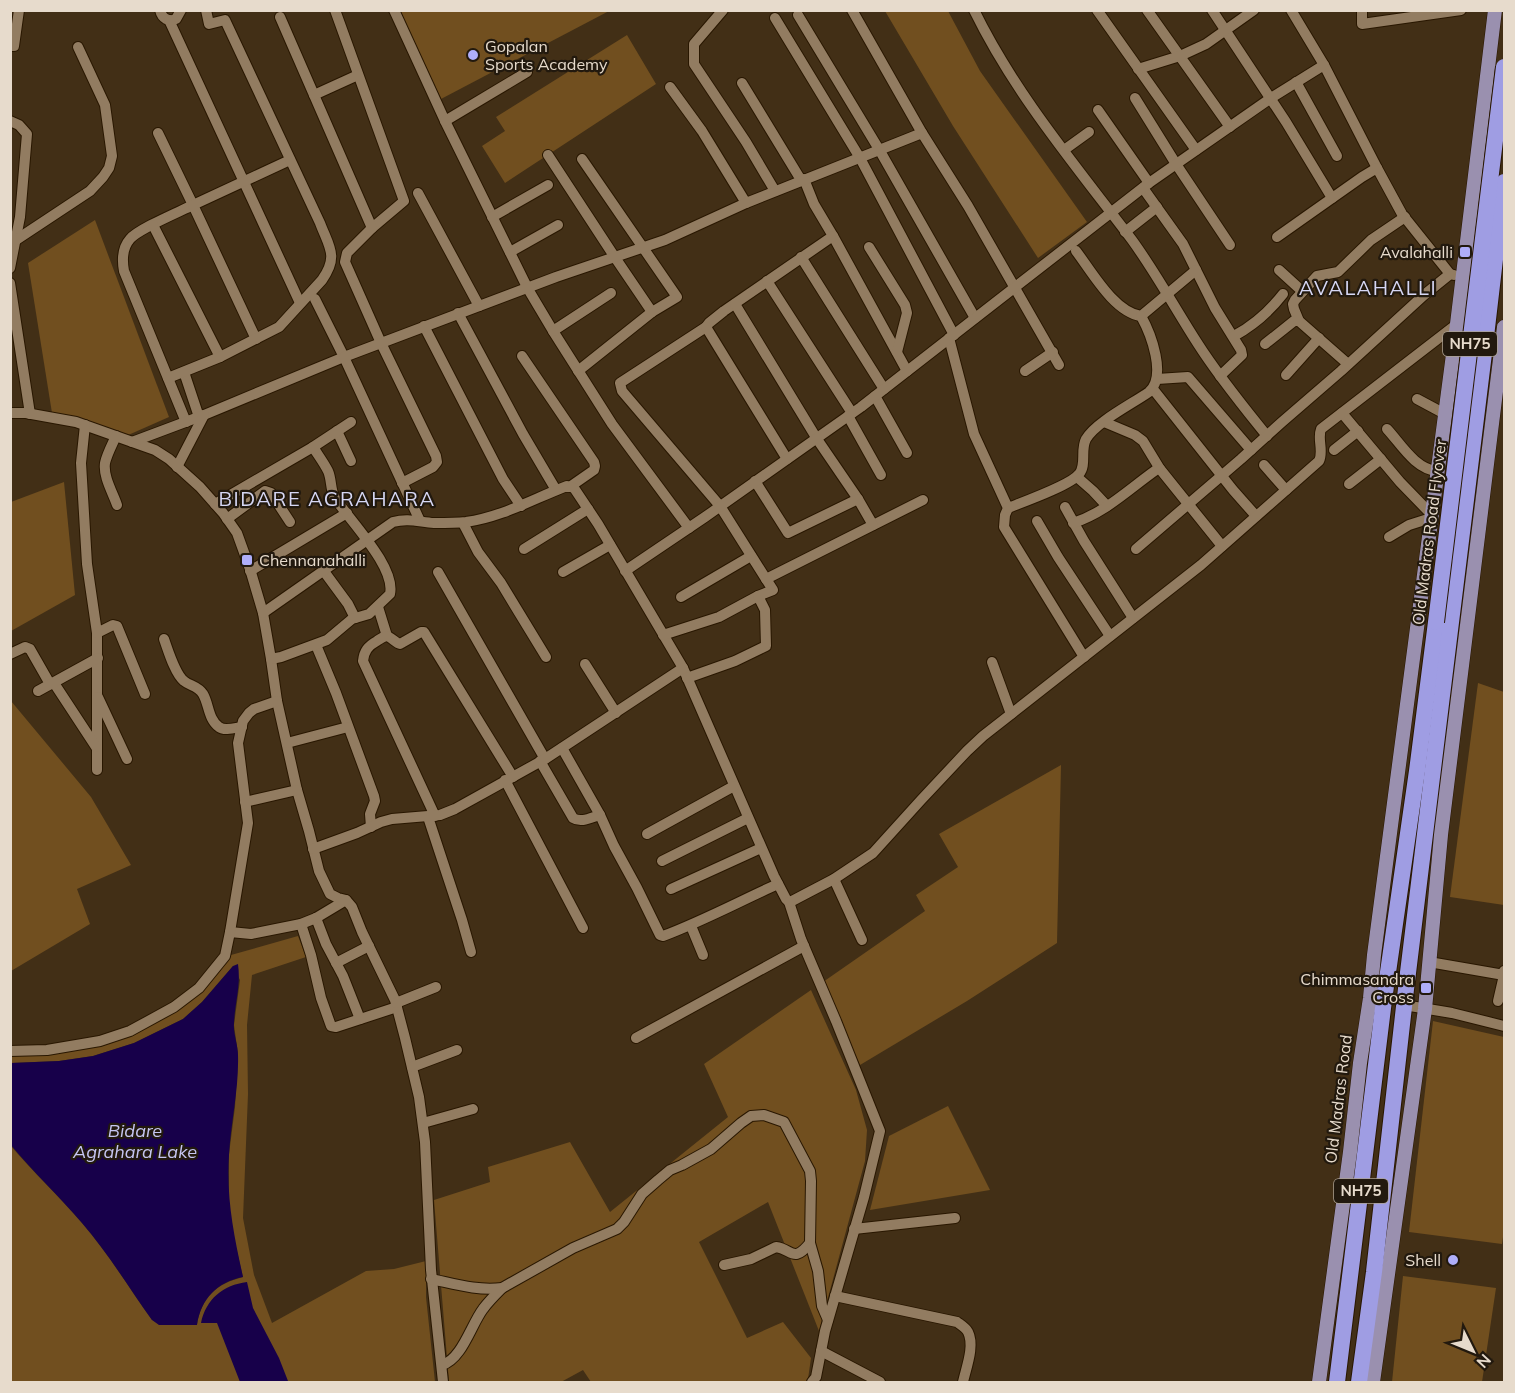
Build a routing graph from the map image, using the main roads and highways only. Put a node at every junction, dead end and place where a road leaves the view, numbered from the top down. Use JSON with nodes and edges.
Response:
{"nodes":[{"id":1,"x":1495,"y":10,"type":"edge"},
{"id":2,"x":1504,"y":67,"type":"edge"},
{"id":3,"x":1504,"y":182,"type":"edge"},
{"id":4,"x":1504,"y":327,"type":"edge"},
{"id":5,"x":1443,"y":622,"type":"junction"},
{"id":6,"x":1377,"y":999,"type":"junction"},
{"id":7,"x":1320,"y":1383,"type":"edge"},
{"id":8,"x":1337,"y":1383,"type":"edge"},
{"id":9,"x":1359,"y":1383,"type":"edge"},
{"id":10,"x":1373,"y":1383,"type":"edge"}],
"edges":[{"from":1,"to":6,"type":"main road"},
{"from":2,"to":5,"type":"highway","name":"Old Madras Road Flyover","number":"NH75","bridge":true},
{"from":3,"to":5,"type":"highway","name":"Old Madras Road Flyover","number":"NH75","bridge":true},
{"from":4,"to":10,"type":"main road"},
{"from":5,"to":6,"type":"highway","name":"Old Madras Road Flyover","number":"NH75"},
{"from":5,"to":9,"type":"highway","name":"Old Madras Road Flyover","number":"NH75"},
{"from":6,"to":7,"type":"main road","name":"Old Madras Road"},
{"from":6,"to":8,"type":"highway","name":"Old Madras Road","number":"NH75"}]}
